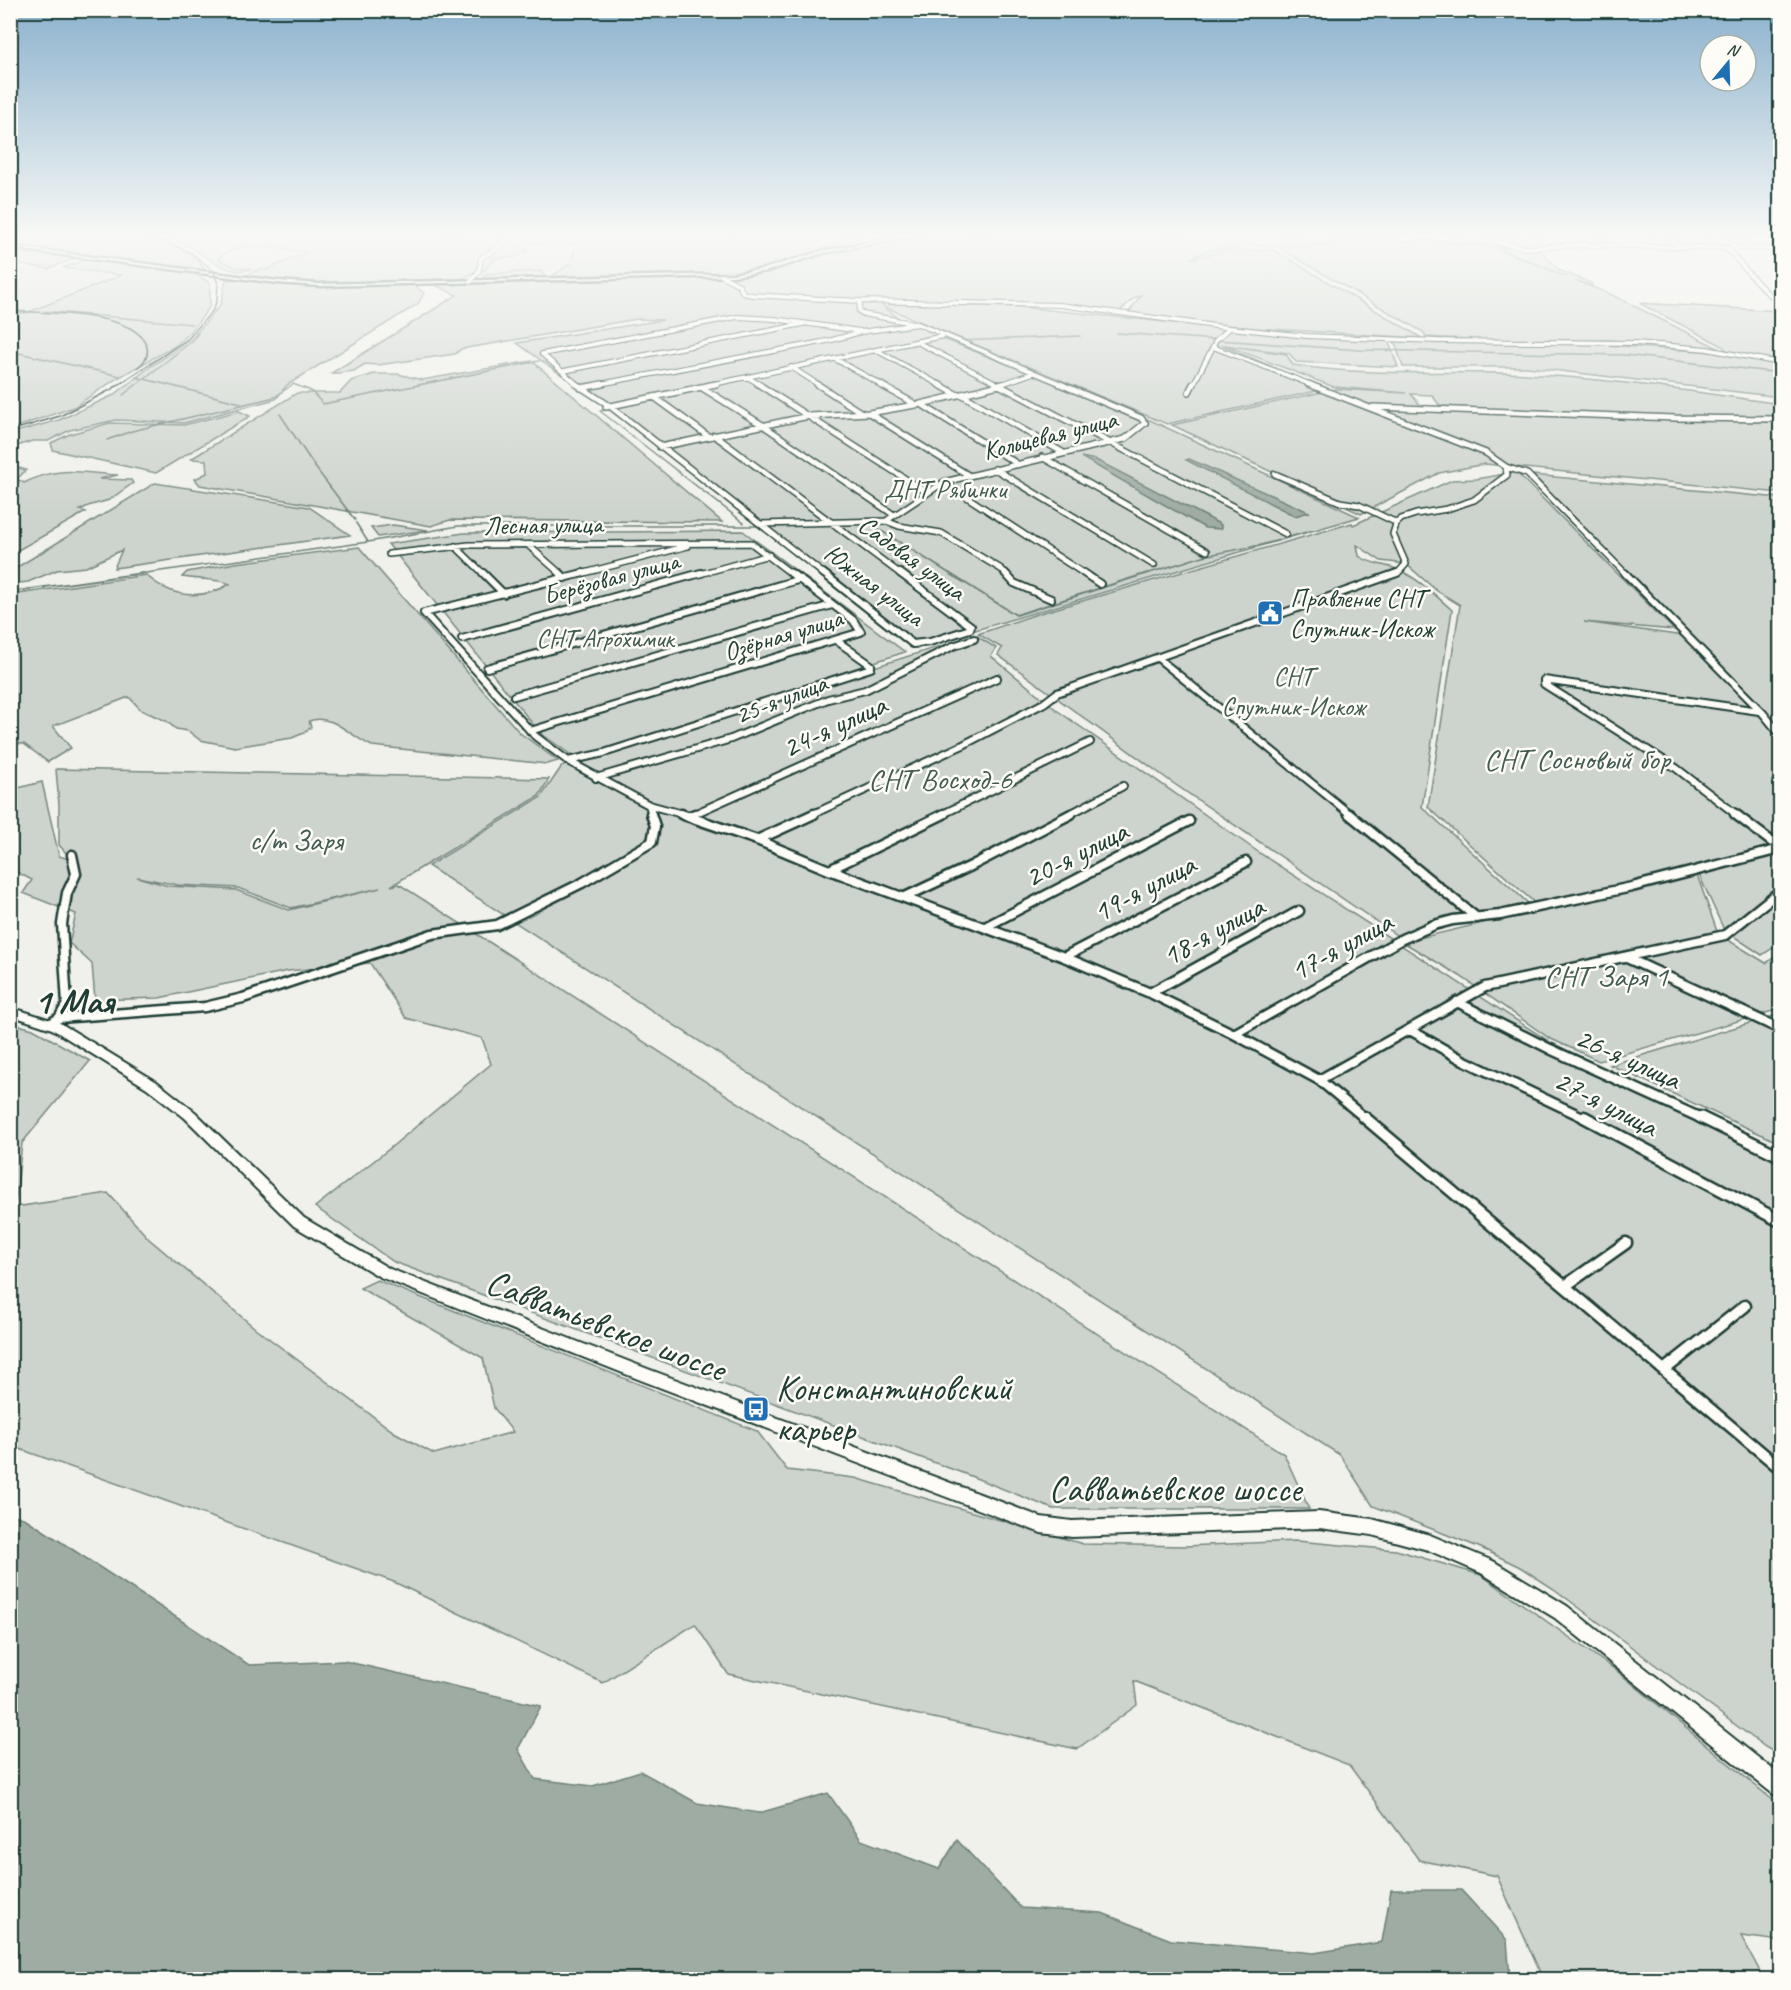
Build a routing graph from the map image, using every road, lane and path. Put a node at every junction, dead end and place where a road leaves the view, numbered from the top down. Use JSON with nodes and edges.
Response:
{"nodes":[{"id":1,"x":679,"y":328,"type":"edge"},
{"id":2,"x":781,"y":328,"type":"edge"},
{"id":3,"x":836,"y":328,"type":"edge"},
{"id":4,"x":906,"y":328,"type":"edge"},
{"id":5,"x":926,"y":328,"type":"edge"},
{"id":6,"x":1230,"y":328,"type":"joint"},
{"id":7,"x":861,"y":332,"type":"junction"},
{"id":8,"x":943,"y":336,"type":"junction"},
{"id":9,"x":917,"y":342,"type":"junction"},
{"id":10,"x":1213,"y":347,"type":"junction"},
{"id":11,"x":876,"y":350,"type":"junction"},
{"id":12,"x":836,"y":359,"type":"junction"},
{"id":13,"x":1780,"y":363,"type":"edge"},
{"id":14,"x":791,"y":368,"type":"junction"},
{"id":15,"x":564,"y":371,"type":"junction"},
{"id":16,"x":1033,"y":373,"type":"junction"},
{"id":17,"x":747,"y":377,"type":"junction"},
{"id":18,"x":1000,"y":385,"type":"junction"},
{"id":19,"x":701,"y":387,"type":"junction"},
{"id":20,"x":581,"y":388,"type":"junction"},
{"id":21,"x":1189,"y":392,"type":"dead end"},
{"id":22,"x":958,"y":394,"type":"junction"},
{"id":23,"x":654,"y":397,"type":"junction"},
{"id":24,"x":918,"y":404,"type":"junction"},
{"id":25,"x":1360,"y":405,"type":"junction"},
{"id":26,"x":608,"y":407,"type":"junction"},
{"id":27,"x":866,"y":413,"type":"junction"},
{"id":28,"x":809,"y":416,"type":"junction"},
{"id":29,"x":1780,"y":419,"type":"edge"},
{"id":30,"x":764,"y":426,"type":"junction"},
{"id":31,"x":711,"y":435,"type":"junction"},
{"id":32,"x":1112,"y":443,"type":"junction"},
{"id":33,"x":660,"y":447,"type":"junction"},
{"id":34,"x":1062,"y":452,"type":"junction"},
{"id":35,"x":1042,"y":457,"type":"junction"},
{"id":36,"x":1016,"y":463,"type":"junction"},
{"id":37,"x":1506,"y":467,"type":"junction"},
{"id":38,"x":995,"y":469,"type":"junction"},
{"id":39,"x":1275,"y":474,"type":"dead end"},
{"id":40,"x":968,"y":475,"type":"junction"},
{"id":41,"x":944,"y":482,"type":"junction"},
{"id":42,"x":926,"y":492,"type":"junction"},
{"id":43,"x":894,"y":515,"type":"junction"},
{"id":44,"x":886,"y":521,"type":"junction"},
{"id":45,"x":829,"y":522,"type":"junction"},
{"id":46,"x":1397,"y":523,"type":"junction"},
{"id":47,"x":760,"y":524,"type":"junction"},
{"id":48,"x":1286,"y":534,"type":"dead end"},
{"id":49,"x":698,"y":543,"type":"junction"},
{"id":50,"x":532,"y":545,"type":"junction"},
{"id":51,"x":455,"y":546,"type":"junction"},
{"id":52,"x":1207,"y":551,"type":"dead end"},
{"id":53,"x":389,"y":554,"type":"dead end"},
{"id":54,"x":770,"y":555,"type":"junction"},
{"id":55,"x":1154,"y":565,"type":"dead end"},
{"id":56,"x":565,"y":578,"type":"junction"},
{"id":57,"x":801,"y":579,"type":"junction"},
{"id":58,"x":1100,"y":584,"type":"dead end"},
{"id":59,"x":504,"y":594,"type":"junction"},
{"id":60,"x":1051,"y":599,"type":"dead end"},
{"id":61,"x":832,"y":605,"type":"junction"},
{"id":62,"x":971,"y":626,"type":"joint"},
{"id":63,"x":462,"y":639,"type":"dead end"},
{"id":64,"x":974,"y":639,"type":"dead end"},
{"id":65,"x":837,"y":641,"type":"junction"},
{"id":66,"x":1159,"y":658,"type":"junction"},
{"id":67,"x":487,"y":668,"type":"dead end"},
{"id":68,"x":997,"y":678,"type":"dead end"},
{"id":69,"x":514,"y":696,"type":"dead end"},
{"id":70,"x":1762,"y":712,"type":"junction"},
{"id":71,"x":530,"y":731,"type":"junction"},
{"id":72,"x":1780,"y":735,"type":"edge"},
{"id":73,"x":1090,"y":742,"type":"dead end"},
{"id":74,"x":568,"y":761,"type":"junction"},
{"id":75,"x":596,"y":778,"type":"junction"},
{"id":76,"x":1123,"y":786,"type":"dead end"},
{"id":77,"x":649,"y":805,"type":"junction"},
{"id":78,"x":690,"y":816,"type":"junction"},
{"id":79,"x":1189,"y":821,"type":"dead end"},
{"id":80,"x":757,"y":840,"type":"junction"},
{"id":81,"x":1780,"y":849,"type":"edge"},
{"id":82,"x":72,"y":855,"type":"dead end"},
{"id":83,"x":1246,"y":862,"type":"dead end"},
{"id":84,"x":829,"y":870,"type":"junction"},
{"id":85,"x":1780,"y":891,"type":"edge"},
{"id":86,"x":905,"y":897,"type":"junction"},
{"id":87,"x":1299,"y":911,"type":"dead end"},
{"id":88,"x":1477,"y":918,"type":"junction"},
{"id":89,"x":984,"y":927,"type":"junction"},
{"id":90,"x":1064,"y":957,"type":"junction"},
{"id":91,"x":1625,"y":957,"type":"junction"},
{"id":92,"x":1150,"y":993,"type":"junction"},
{"id":93,"x":1457,"y":1002,"type":"junction"},
{"id":94,"x":10,"y":1011,"type":"edge"},
{"id":95,"x":55,"y":1020,"type":"junction"},
{"id":96,"x":1780,"y":1029,"type":"edge"},
{"id":97,"x":1410,"y":1030,"type":"junction"},
{"id":98,"x":1234,"y":1034,"type":"junction"},
{"id":99,"x":1319,"y":1080,"type":"junction"},
{"id":100,"x":1780,"y":1156,"type":"edge"},
{"id":101,"x":1780,"y":1221,"type":"edge"},
{"id":102,"x":1626,"y":1243,"type":"dead end"},
{"id":103,"x":1565,"y":1286,"type":"junction"},
{"id":104,"x":1745,"y":1306,"type":"dead end"},
{"id":105,"x":1664,"y":1370,"type":"junction"},
{"id":106,"x":1780,"y":1468,"type":"edge"},
{"id":107,"x":1780,"y":1786,"type":"edge"}],
"edges":[{"from":1,"to":15,"type":"street"},
{"from":2,"to":15,"type":"street"},
{"from":3,"to":7,"type":"street"},
{"from":4,"to":7,"type":"street"},
{"from":5,"to":8,"type":"street","name":"Кольцевая улица"},
{"from":6,"to":10,"type":"street"},
{"from":6,"to":13,"type":"street"},
{"from":7,"to":20,"type":"street"},
{"from":8,"to":9,"type":"street"},
{"from":8,"to":16,"type":"street","name":"Кольцевая улица"},
{"from":9,"to":11,"type":"street"},
{"from":9,"to":18,"type":"street"},
{"from":10,"to":21,"type":"street"},
{"from":10,"to":25,"type":"street"},
{"from":11,"to":12,"type":"street"},
{"from":11,"to":22,"type":"street"},
{"from":12,"to":14,"type":"street"},
{"from":12,"to":24,"type":"street"},
{"from":14,"to":17,"type":"street"},
{"from":14,"to":27,"type":"street"},
{"from":15,"to":20,"type":"street"},
{"from":16,"to":18,"type":"street"},
{"from":16,"to":32,"type":"street","name":"Кольцевая улица"},
{"from":17,"to":19,"type":"street"},
{"from":17,"to":28,"type":"street"},
{"from":18,"to":22,"type":"street"},
{"from":18,"to":32,"type":"street"},
{"from":19,"to":23,"type":"street"},
{"from":19,"to":30,"type":"street"},
{"from":20,"to":26,"type":"street"},
{"from":22,"to":24,"type":"street"},
{"from":22,"to":34,"type":"street"},
{"from":23,"to":26,"type":"street"},
{"from":23,"to":31,"type":"street","name":"Садовая улица"},
{"from":24,"to":27,"type":"street"},
{"from":24,"to":36,"type":"street"},
{"from":25,"to":29,"type":"street"},
{"from":25,"to":37,"type":"street"},
{"from":26,"to":33,"type":"street"},
{"from":27,"to":28,"type":"street"},
{"from":27,"to":40,"type":"street"},
{"from":28,"to":30,"type":"street"},
{"from":28,"to":42,"type":"street"},
{"from":30,"to":31,"type":"street"},
{"from":30,"to":43,"type":"street"},
{"from":31,"to":33,"type":"street"},
{"from":31,"to":45,"type":"street","name":"Садовая улица"},
{"from":32,"to":34,"type":"street","name":"Кольцевая улица"},
{"from":32,"to":48,"type":"street"},
{"from":33,"to":47,"type":"street"},
{"from":34,"to":35,"type":"street","name":"Кольцевая улица"},
{"from":35,"to":36,"type":"street","name":"Кольцевая улица"},
{"from":35,"to":52,"type":"street"},
{"from":36,"to":38,"type":"street","name":"Кольцевая улица"},
{"from":37,"to":46,"type":"street"},
{"from":37,"to":70,"type":"street"},
{"from":38,"to":40,"type":"street","name":"Кольцевая улица"},
{"from":38,"to":55,"type":"street"},
{"from":39,"to":46,"type":"street"},
{"from":40,"to":41,"type":"street","name":"Кольцевая улица"},
{"from":41,"to":42,"type":"street","name":"Кольцевая улица"},
{"from":41,"to":58,"type":"street"},
{"from":42,"to":43,"type":"street","name":"Кольцевая улица"},
{"from":43,"to":44,"type":"street","name":"Кольцевая улица"},
{"from":44,"to":45,"type":"street"},
{"from":44,"to":60,"type":"street"},
{"from":45,"to":47,"type":"street"},
{"from":45,"to":62,"type":"street","name":"Садовая улица"},
{"from":46,"to":66,"type":"street"},
{"from":47,"to":62,"type":"street","name":"Южная улица"},
{"from":49,"to":50,"type":"street","name":"Лесная улица"},
{"from":49,"to":54,"type":"street","name":"Озёрная улица"},
{"from":49,"to":56,"type":"street"},
{"from":50,"to":51,"type":"street","name":"Лесная улица"},
{"from":50,"to":56,"type":"street"},
{"from":51,"to":53,"type":"street","name":"Лесная улица"},
{"from":51,"to":59,"type":"street"},
{"from":54,"to":57,"type":"street","name":"Озёрная улица"},
{"from":54,"to":63,"type":"street","name":"Берёзовая улица"},
{"from":56,"to":59,"type":"street"},
{"from":57,"to":61,"type":"street","name":"Озёрная улица"},
{"from":57,"to":67,"type":"street"},
{"from":59,"to":71,"type":"street"},
{"from":61,"to":65,"type":"street","name":"Озёрная улица"},
{"from":61,"to":69,"type":"street"},
{"from":64,"to":75,"type":"street","name":"25-я улица"},
{"from":65,"to":71,"type":"street","name":"Озёрная улица"},
{"from":65,"to":74,"type":"street"},
{"from":66,"to":80,"type":"street"},
{"from":66,"to":88,"type":"street"},
{"from":68,"to":78,"type":"street","name":"24-я улица"},
{"from":70,"to":72,"type":"street"},
{"from":70,"to":81,"type":"street"},
{"from":71,"to":74,"type":"street"},
{"from":73,"to":84,"type":"street"},
{"from":74,"to":75,"type":"street"},
{"from":75,"to":77,"type":"street"},
{"from":76,"to":86,"type":"street"},
{"from":77,"to":78,"type":"street"},
{"from":77,"to":95,"type":"street"},
{"from":78,"to":80,"type":"street"},
{"from":79,"to":89,"type":"street","name":"20-я улица"},
{"from":80,"to":84,"type":"street"},
{"from":81,"to":88,"type":"street"},
{"from":82,"to":95,"type":"street"},
{"from":83,"to":90,"type":"street","name":"19-я улица"},
{"from":84,"to":86,"type":"street"},
{"from":85,"to":91,"type":"street"},
{"from":86,"to":89,"type":"street"},
{"from":87,"to":92,"type":"street","name":"18-я улица"},
{"from":88,"to":98,"type":"street","name":"17-я улица"},
{"from":89,"to":90,"type":"street"},
{"from":90,"to":92,"type":"street"},
{"from":91,"to":93,"type":"street"},
{"from":91,"to":96,"type":"street"},
{"from":92,"to":98,"type":"street"},
{"from":93,"to":97,"type":"street"},
{"from":93,"to":100,"type":"street","name":"26-я улица"},
{"from":94,"to":95,"type":"main road","name":"Савватьевское шоссе"},
{"from":95,"to":107,"type":"main road","name":"Савватьевское шоссе"},
{"from":97,"to":99,"type":"street"},
{"from":97,"to":101,"type":"street","name":"27-я улица"},
{"from":98,"to":99,"type":"street"},
{"from":99,"to":103,"type":"street"},
{"from":102,"to":103,"type":"street"},
{"from":103,"to":105,"type":"street"},
{"from":104,"to":105,"type":"street"},
{"from":105,"to":106,"type":"street"}]}
